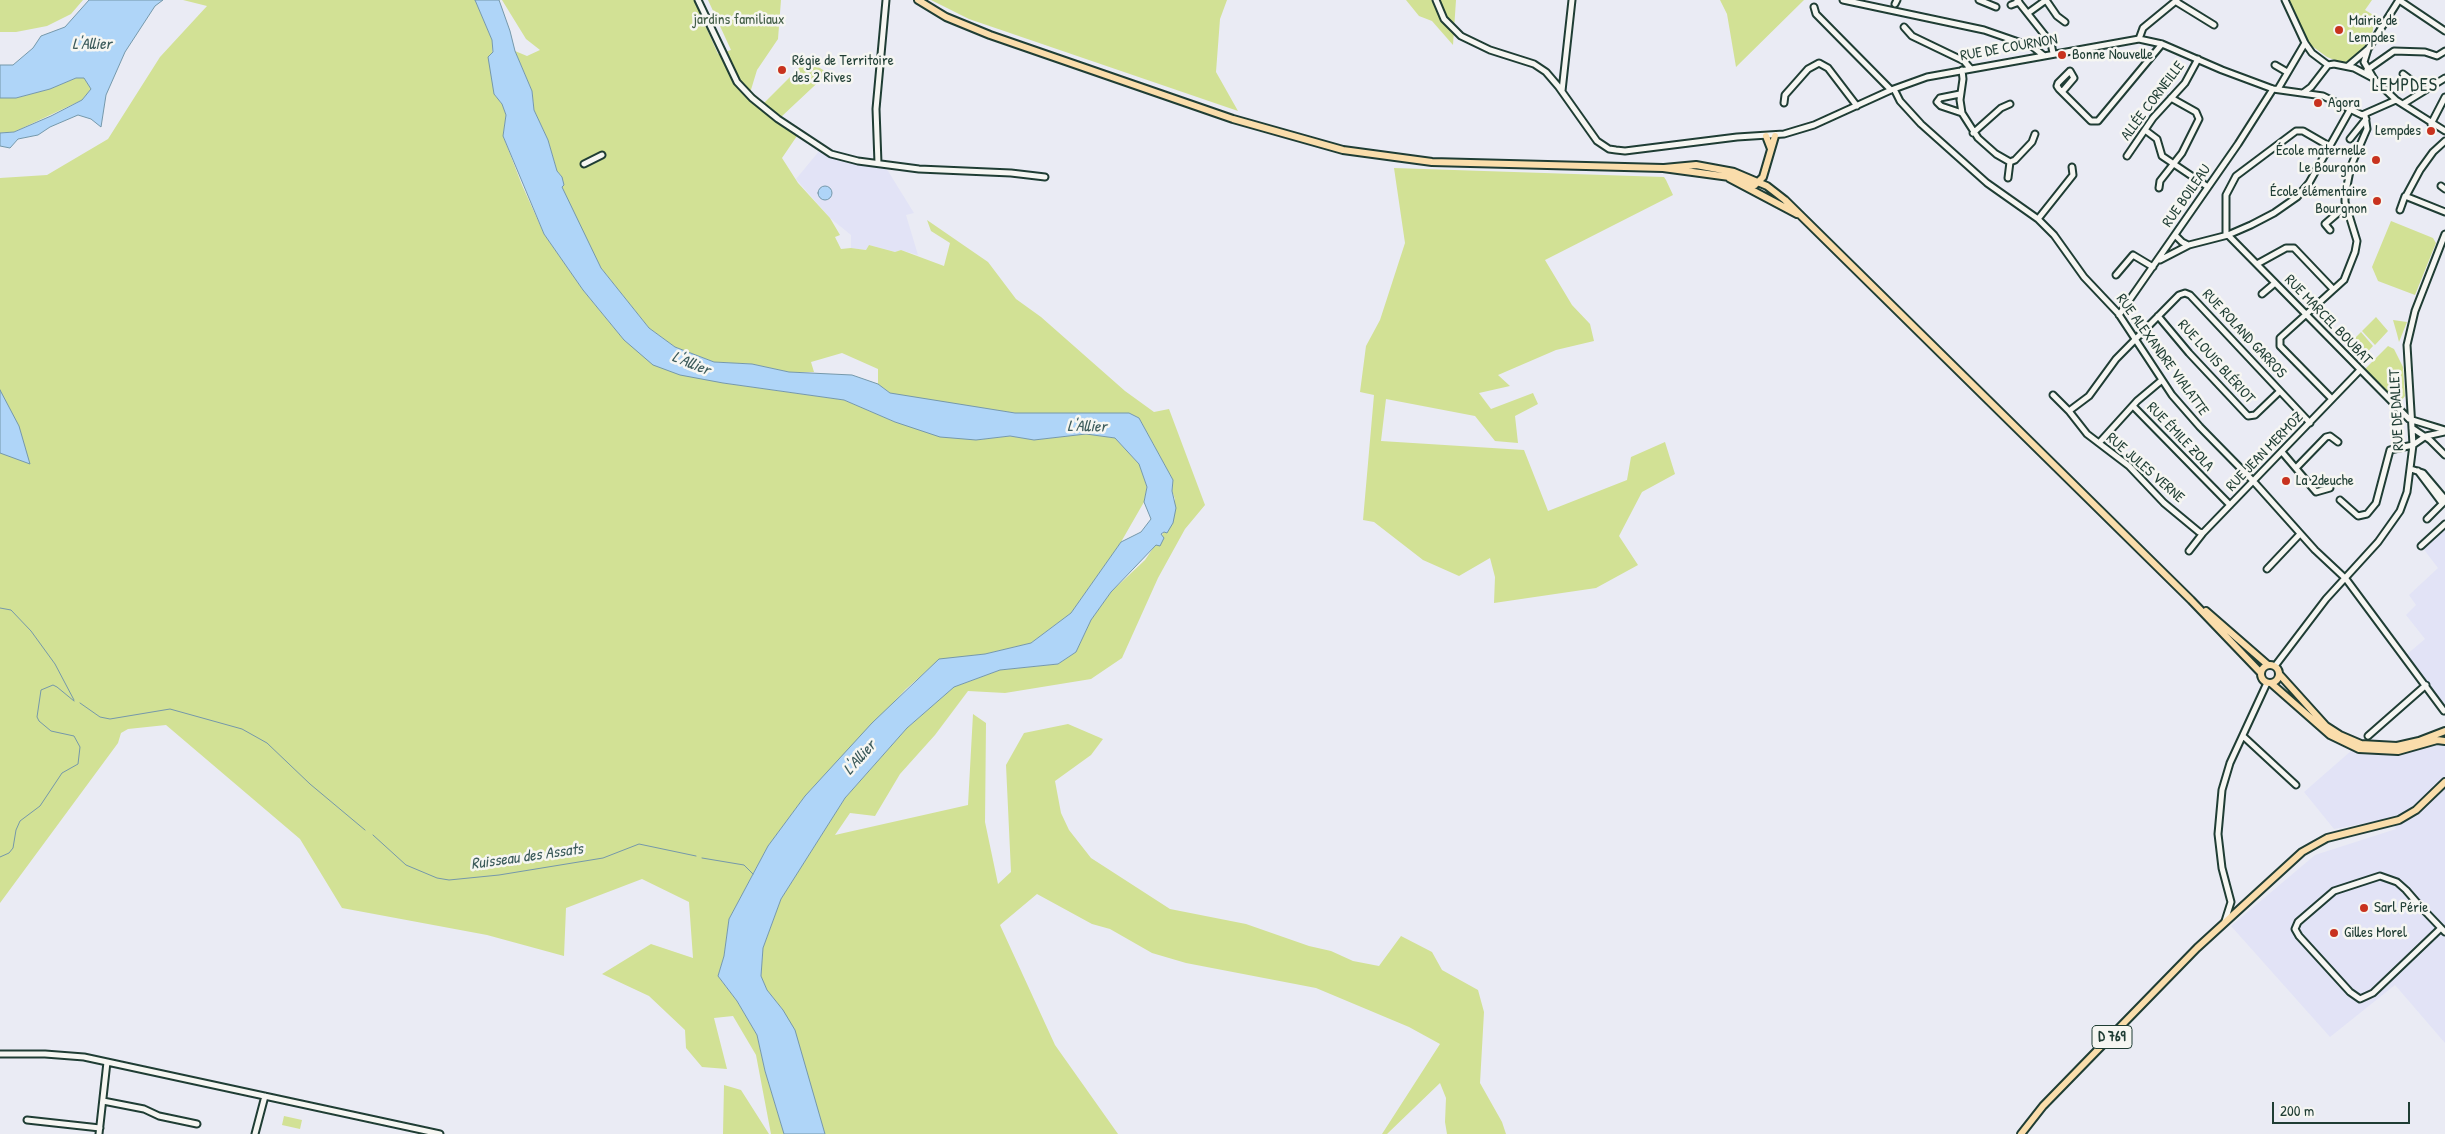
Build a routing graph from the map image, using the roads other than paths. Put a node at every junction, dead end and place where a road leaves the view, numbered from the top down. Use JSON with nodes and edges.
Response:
{"nodes":[{"id":1,"x":698,"y":0,"type":"edge"},
{"id":2,"x":886,"y":0,"type":"edge"},
{"id":3,"x":918,"y":0,"type":"edge"},
{"id":4,"x":1436,"y":0,"type":"edge"},
{"id":5,"x":1572,"y":0,"type":"edge"},
{"id":6,"x":1844,"y":0,"type":"edge"},
{"id":7,"x":1979,"y":0,"type":"edge"},
{"id":8,"x":2046,"y":0,"type":"edge"},
{"id":9,"x":2285,"y":0,"type":"edge"},
{"id":10,"x":2398,"y":0,"type":"edge"},
{"id":11,"x":2018,"y":1,"type":"edge"},
{"id":12,"x":2176,"y":1,"type":"edge"},
{"id":13,"x":2011,"y":6,"type":"dead end"},
{"id":14,"x":1814,"y":7,"type":"dead end"},
{"id":15,"x":1996,"y":7,"type":"dead end"},
{"id":16,"x":2028,"y":13,"type":"junction"},
{"id":17,"x":2065,"y":22,"type":"dead end"},
{"id":18,"x":2214,"y":25,"type":"dead end"},
{"id":19,"x":1904,"y":27,"type":"dead end"},
{"id":20,"x":2445,"y":31,"type":"edge"},
{"id":21,"x":2139,"y":39,"type":"junction"},
{"id":22,"x":2304,"y":43,"type":"junction"},
{"id":23,"x":2162,"y":44,"type":"junction"},
{"id":24,"x":2368,"y":49,"type":"junction"},
{"id":25,"x":2445,"y":51,"type":"edge"},
{"id":26,"x":2053,"y":53,"type":"junction"},
{"id":27,"x":2043,"y":55,"type":"junction"},
{"id":28,"x":2198,"y":59,"type":"junction"},
{"id":29,"x":2275,"y":65,"type":"dead end"},
{"id":30,"x":2328,"y":65,"type":"junction"},
{"id":31,"x":2347,"y":66,"type":"junction"},
{"id":32,"x":1970,"y":68,"type":"junction"},
{"id":33,"x":1962,"y":70,"type":"junction"},
{"id":34,"x":2367,"y":70,"type":"junction"},
{"id":35,"x":2287,"y":72,"type":"junction"},
{"id":36,"x":2403,"y":74,"type":"dead end"},
{"id":37,"x":2445,"y":78,"type":"edge"},
{"id":38,"x":2374,"y":79,"type":"junction"},
{"id":39,"x":2311,"y":87,"type":"junction"},
{"id":40,"x":1893,"y":89,"type":"junction"},
{"id":41,"x":2275,"y":89,"type":"junction"},
{"id":42,"x":2424,"y":90,"type":"junction"},
{"id":43,"x":1562,"y":92,"type":"junction"},
{"id":44,"x":2062,"y":92,"type":"dead end"},
{"id":45,"x":1960,"y":94,"type":"junction"},
{"id":46,"x":2303,"y":94,"type":"junction"},
{"id":47,"x":2317,"y":94,"type":"junction"},
{"id":48,"x":2445,"y":97,"type":"edge"},
{"id":49,"x":2172,"y":98,"type":"junction"},
{"id":50,"x":2396,"y":100,"type":"junction"},
{"id":51,"x":1784,"y":103,"type":"dead end"},
{"id":52,"x":2010,"y":104,"type":"dead end"},
{"id":53,"x":2402,"y":104,"type":"junction"},
{"id":54,"x":1857,"y":106,"type":"junction"},
{"id":55,"x":2350,"y":110,"type":"junction"},
{"id":56,"x":1962,"y":113,"type":"junction"},
{"id":57,"x":2366,"y":117,"type":"junction"},
{"id":58,"x":2431,"y":124,"type":"junction"},
{"id":59,"x":2145,"y":130,"type":"junction"},
{"id":60,"x":2445,"y":130,"type":"edge"},
{"id":61,"x":1973,"y":133,"type":"junction"},
{"id":62,"x":2035,"y":134,"type":"dead end"},
{"id":63,"x":1766,"y":136,"type":"junction"},
{"id":64,"x":1775,"y":136,"type":"junction"},
{"id":65,"x":2350,"y":139,"type":"dead end"},
{"id":66,"x":2445,"y":141,"type":"edge"},
{"id":67,"x":2329,"y":146,"type":"junction"},
{"id":68,"x":1771,"y":149,"type":"junction"},
{"id":69,"x":602,"y":155,"type":"dead end"},
{"id":70,"x":2127,"y":156,"type":"dead end"},
{"id":71,"x":878,"y":162,"type":"junction"},
{"id":72,"x":2010,"y":162,"type":"junction"},
{"id":73,"x":2174,"y":163,"type":"junction"},
{"id":74,"x":584,"y":164,"type":"dead end"},
{"id":75,"x":2072,"y":167,"type":"dead end"},
{"id":76,"x":1663,"y":168,"type":"junction"},
{"id":77,"x":1045,"y":177,"type":"dead end"},
{"id":78,"x":2008,"y":178,"type":"dead end"},
{"id":79,"x":1755,"y":185,"type":"junction"},
{"id":80,"x":2208,"y":187,"type":"junction"},
{"id":81,"x":2159,"y":188,"type":"dead end"},
{"id":82,"x":2406,"y":196,"type":"junction"},
{"id":83,"x":2346,"y":206,"type":"junction"},
{"id":84,"x":2400,"y":210,"type":"dead end"},
{"id":85,"x":2445,"y":212,"type":"edge"},
{"id":86,"x":2038,"y":219,"type":"junction"},
{"id":87,"x":2330,"y":230,"type":"dead end"},
{"id":88,"x":2445,"y":234,"type":"edge"},
{"id":89,"x":2175,"y":235,"type":"junction"},
{"id":90,"x":2227,"y":235,"type":"junction"},
{"id":91,"x":2168,"y":245,"type":"junction"},
{"id":92,"x":2189,"y":245,"type":"junction"},
{"id":93,"x":2174,"y":251,"type":"junction"},
{"id":94,"x":2157,"y":262,"type":"junction"},
{"id":95,"x":2257,"y":264,"type":"junction"},
{"id":96,"x":2153,"y":267,"type":"junction"},
{"id":97,"x":2116,"y":275,"type":"dead end"},
{"id":98,"x":2275,"y":283,"type":"junction"},
{"id":99,"x":2333,"y":289,"type":"junction"},
{"id":100,"x":2262,"y":294,"type":"dead end"},
{"id":101,"x":2305,"y":314,"type":"junction"},
{"id":102,"x":2119,"y":315,"type":"junction"},
{"id":103,"x":2158,"y":316,"type":"junction"},
{"id":104,"x":2135,"y":340,"type":"junction"},
{"id":105,"x":2360,"y":370,"type":"junction"},
{"id":106,"x":2162,"y":380,"type":"junction"},
{"id":107,"x":2280,"y":391,"type":"junction"},
{"id":108,"x":2053,"y":395,"type":"dead end"},
{"id":109,"x":2332,"y":399,"type":"junction"},
{"id":110,"x":2133,"y":406,"type":"junction"},
{"id":111,"x":2070,"y":411,"type":"junction"},
{"id":112,"x":2412,"y":419,"type":"junction"},
{"id":113,"x":2310,"y":422,"type":"junction"},
{"id":114,"x":2430,"y":425,"type":"junction"},
{"id":115,"x":2412,"y":428,"type":"junction"},
{"id":116,"x":2445,"y":431,"type":"edge"},
{"id":117,"x":2430,"y":437,"type":"junction"},
{"id":118,"x":2338,"y":442,"type":"dead end"},
{"id":119,"x":2099,"y":443,"type":"junction"},
{"id":120,"x":2413,"y":444,"type":"junction"},
{"id":121,"x":2282,"y":452,"type":"junction"},
{"id":122,"x":2445,"y":456,"type":"edge"},
{"id":123,"x":2296,"y":468,"type":"junction"},
{"id":124,"x":2411,"y":469,"type":"junction"},
{"id":125,"x":2254,"y":481,"type":"junction"},
{"id":126,"x":2330,"y":488,"type":"dead end"},
{"id":127,"x":2340,"y":500,"type":"dead end"},
{"id":128,"x":2444,"y":501,"type":"edge"},
{"id":129,"x":2230,"y":506,"type":"junction"},
{"id":130,"x":2427,"y":519,"type":"dead end"},
{"id":131,"x":2445,"y":524,"type":"edge"},
{"id":132,"x":2204,"y":532,"type":"junction"},
{"id":133,"x":2300,"y":534,"type":"junction"},
{"id":134,"x":2421,"y":546,"type":"dead end"},
{"id":135,"x":2189,"y":551,"type":"dead end"},
{"id":136,"x":2267,"y":569,"type":"dead end"},
{"id":137,"x":2344,"y":577,"type":"junction"},
{"id":138,"x":2191,"y":600,"type":"junction"},
{"id":139,"x":2272,"y":666,"type":"junction"},
{"id":140,"x":2261,"y":673,"type":"junction"},
{"id":141,"x":2280,"y":675,"type":"junction"},
{"id":142,"x":2269,"y":683,"type":"junction"},
{"id":143,"x":2426,"y":685,"type":"junction"},
{"id":144,"x":2444,"y":711,"type":"dead end"},
{"id":145,"x":2445,"y":731,"type":"edge"},
{"id":146,"x":2243,"y":736,"type":"junction"},
{"id":147,"x":2368,"y":736,"type":"dead end"},
{"id":148,"x":2445,"y":741,"type":"edge"},
{"id":149,"x":2445,"y":782,"type":"edge"},
{"id":150,"x":2296,"y":784,"type":"dead end"},
{"id":151,"x":2225,"y":921,"type":"junction"},
{"id":152,"x":2443,"y":930,"type":"edge"},
{"id":153,"x":0,"y":1055,"type":"edge"},
{"id":154,"x":107,"y":1062,"type":"junction"},
{"id":155,"x":265,"y":1096,"type":"junction"},
{"id":156,"x":103,"y":1101,"type":"junction"},
{"id":157,"x":27,"y":1120,"type":"dead end"},
{"id":158,"x":197,"y":1124,"type":"dead end"},
{"id":159,"x":100,"y":1131,"type":"edge"},
{"id":160,"x":255,"y":1134,"type":"edge"},
{"id":161,"x":440,"y":1134,"type":"edge"},
{"id":162,"x":2021,"y":1134,"type":"edge"}],
"edges":[{"from":1,"to":71,"type":"street"},
{"from":2,"to":71,"type":"street"},
{"from":3,"to":76,"type":"main road"},
{"from":4,"to":43,"type":"street","name":"RUE DE COURNON"},
{"from":5,"to":43,"type":"street"},
{"from":6,"to":27,"type":"street"},
{"from":7,"to":15,"type":"street"},
{"from":8,"to":16,"type":"street"},
{"from":8,"to":17,"type":"street"},
{"from":9,"to":22,"type":"street"},
{"from":10,"to":20,"type":"street"},
{"from":10,"to":24,"type":"street"},
{"from":11,"to":13,"type":"street"},
{"from":11,"to":16,"type":"street"},
{"from":12,"to":18,"type":"street"},
{"from":12,"to":21,"type":"street"},
{"from":14,"to":40,"type":"street","name":"RUE ALEXANDRE VIALATTE"},
{"from":16,"to":26,"type":"street"},
{"from":19,"to":32,"type":"street"},
{"from":21,"to":23,"type":"street","name":"RUE DE COURNON"},
{"from":21,"to":26,"type":"street","name":"RUE DE COURNON"},
{"from":22,"to":30,"type":"street"},
{"from":22,"to":35,"type":"street","name":"RUE BOILEAU"},
{"from":23,"to":28,"type":"street","name":"RUE DE COURNON"},
{"from":23,"to":44,"type":"street"},
{"from":24,"to":31,"type":"street"},
{"from":24,"to":34,"type":"street"},
{"from":25,"to":34,"type":"street"},
{"from":26,"to":27,"type":"street","name":"RUE DE COURNON"},
{"from":27,"to":32,"type":"street","name":"RUE DE COURNON"},
{"from":28,"to":41,"type":"street","name":"RUE DE COURNON"},
{"from":28,"to":49,"type":"street","name":"ALLÉE CORNEILLE"},
{"from":29,"to":35,"type":"street"},
{"from":30,"to":31,"type":"street"},
{"from":30,"to":39,"type":"street"},
{"from":31,"to":38,"type":"street"},
{"from":32,"to":33,"type":"street","name":"RUE DE COURNON"},
{"from":33,"to":40,"type":"street","name":"RUE DE COURNON"},
{"from":33,"to":45,"type":"street"},
{"from":34,"to":38,"type":"street"},
{"from":35,"to":41,"type":"street","name":"RUE BOILEAU"},
{"from":36,"to":42,"type":"street"},
{"from":37,"to":42,"type":"street"},
{"from":38,"to":50,"type":"street"},
{"from":39,"to":46,"type":"street"},
{"from":39,"to":47,"type":"street"},
{"from":40,"to":54,"type":"street","name":"RUE DE COURNON"},
{"from":40,"to":86,"type":"street","name":"RUE ALEXANDRE VIALATTE"},
{"from":41,"to":46,"type":"street","name":"RUE DE COURNON"},
{"from":41,"to":80,"type":"street","name":"RUE BOILEAU"},
{"from":42,"to":53,"type":"street"},
{"from":43,"to":63,"type":"street","name":"RUE DE COURNON"},
{"from":45,"to":56,"type":"street"},
{"from":45,"to":56,"type":"street"},
{"from":46,"to":47,"type":"street","name":"RUE DE COURNON"},
{"from":47,"to":55,"type":"street"},
{"from":48,"to":58,"type":"street"},
{"from":49,"to":59,"type":"street","name":"ALLÉE CORNEILLE"},
{"from":49,"to":73,"type":"street"},
{"from":50,"to":53,"type":"street"},
{"from":50,"to":57,"type":"street"},
{"from":51,"to":54,"type":"street"},
{"from":52,"to":61,"type":"street"},
{"from":53,"to":58,"type":"street"},
{"from":54,"to":64,"type":"street","name":"RUE DE COURNON"},
{"from":55,"to":57,"type":"street"},
{"from":55,"to":67,"type":"street"},
{"from":56,"to":61,"type":"street"},
{"from":57,"to":65,"type":"street"},
{"from":57,"to":83,"type":"street"},
{"from":58,"to":60,"type":"street"},
{"from":59,"to":70,"type":"street","name":"ALLÉE CORNEILLE"},
{"from":59,"to":73,"type":"street"},
{"from":61,"to":72,"type":"street"},
{"from":62,"to":72,"type":"street"},
{"from":63,"to":64,"type":"street","name":"RUE DE COURNON"},
{"from":63,"to":68,"type":"main road"},
{"from":64,"to":68,"type":"main road"},
{"from":66,"to":82,"type":"street"},
{"from":67,"to":90,"type":"street"},
{"from":67,"to":90,"type":"street"},
{"from":68,"to":79,"type":"main road"},
{"from":69,"to":74,"type":"street"},
{"from":71,"to":77,"type":"street"},
{"from":72,"to":78,"type":"street"},
{"from":73,"to":80,"type":"street"},
{"from":73,"to":81,"type":"street"},
{"from":75,"to":86,"type":"street"},
{"from":76,"to":79,"type":"main road"},
{"from":76,"to":79,"type":"main road"},
{"from":79,"to":138,"type":"main road"},
{"from":80,"to":89,"type":"street","name":"RUE BOILEAU"},
{"from":82,"to":84,"type":"street"},
{"from":82,"to":85,"type":"street"},
{"from":83,"to":87,"type":"street"},
{"from":83,"to":99,"type":"street"},
{"from":86,"to":102,"type":"street","name":"RUE ALEXANDRE VIALATTE"},
{"from":88,"to":112,"type":"street","name":"RUE DE DALLET"},
{"from":89,"to":91,"type":"street","name":"RUE BOILEAU"},
{"from":89,"to":92,"type":"street"},
{"from":90,"to":92,"type":"street"},
{"from":90,"to":95,"type":"street","name":"RUE MARCEL BOUBAT"},
{"from":91,"to":93,"type":"street"},
{"from":91,"to":94,"type":"street","name":"RUE BOILEAU"},
{"from":92,"to":93,"type":"street"},
{"from":93,"to":94,"type":"street"},
{"from":94,"to":96,"type":"street","name":"RUE BOILEAU"},
{"from":95,"to":98,"type":"street","name":"RUE MARCEL BOUBAT"},
{"from":95,"to":99,"type":"street"},
{"from":96,"to":97,"type":"street"},
{"from":96,"to":102,"type":"street","name":"RUE BOILEAU"},
{"from":98,"to":100,"type":"street"},
{"from":98,"to":101,"type":"street","name":"RUE MARCEL BOUBAT"},
{"from":99,"to":101,"type":"street"},
{"from":101,"to":105,"type":"street","name":"RUE MARCEL BOUBAT"},
{"from":101,"to":109,"type":"street"},
{"from":102,"to":104,"type":"street","name":"RUE ALEXANDRE VIALATTE"},
{"from":103,"to":104,"type":"street","name":"RUE ROLAND GARROS"},
{"from":103,"to":107,"type":"street","name":"RUE ROLAND GARROS"},
{"from":103,"to":107,"type":"street","name":"RUE LOUIS BLÉRIOT"},
{"from":104,"to":106,"type":"street","name":"RUE ALEXANDRE VIALATTE"},
{"from":104,"to":111,"type":"street","name":"RUE ROLAND GARROS"},
{"from":105,"to":109,"type":"street","name":"RUE JEAN MERMOZ"},
{"from":105,"to":112,"type":"street","name":"RUE MARCEL BOUBAT"},
{"from":106,"to":110,"type":"street"},
{"from":106,"to":125,"type":"street","name":"RUE ALEXANDRE VIALATTE"},
{"from":107,"to":113,"type":"street","name":"RUE ROLAND GARROS"},
{"from":108,"to":111,"type":"street","name":"RUE JULES VERNE"},
{"from":109,"to":113,"type":"street","name":"RUE JEAN MERMOZ"},
{"from":110,"to":119,"type":"street"},
{"from":110,"to":129,"type":"street","name":"RUE ÉMILE ZOLA"},
{"from":111,"to":119,"type":"street","name":"RUE JULES VERNE"},
{"from":112,"to":114,"type":"street","name":"RUE MARCEL BOUBAT"},
{"from":112,"to":115,"type":"street","name":"RUE DE DALLET"},
{"from":113,"to":121,"type":"street","name":"RUE JEAN MERMOZ"},
{"from":114,"to":116,"type":"street","name":"RUE MARCEL BOUBAT"},
{"from":114,"to":117,"type":"street"},
{"from":115,"to":117,"type":"street"},
{"from":115,"to":120,"type":"street","name":"RUE DE DALLET"},
{"from":116,"to":117,"type":"street"},
{"from":117,"to":120,"type":"street"},
{"from":117,"to":122,"type":"street"},
{"from":118,"to":123,"type":"street"},
{"from":119,"to":132,"type":"street","name":"RUE JULES VERNE"},
{"from":120,"to":124,"type":"street","name":"RUE DE DALLET"},
{"from":120,"to":127,"type":"street"},
{"from":121,"to":123,"type":"street"},
{"from":121,"to":125,"type":"street","name":"RUE JEAN MERMOZ"},
{"from":123,"to":126,"type":"street"},
{"from":124,"to":128,"type":"street"},
{"from":124,"to":137,"type":"street","name":"RUE DE DALLET"},
{"from":125,"to":129,"type":"street","name":"RUE JEAN MERMOZ"},
{"from":125,"to":133,"type":"street","name":"RUE ALEXANDRE VIALATTE"},
{"from":128,"to":130,"type":"street"},
{"from":129,"to":132,"type":"street","name":"RUE JEAN MERMOZ"},
{"from":131,"to":134,"type":"street"},
{"from":132,"to":135,"type":"street","name":"RUE JEAN MERMOZ"},
{"from":133,"to":136,"type":"street"},
{"from":133,"to":137,"type":"street","name":"RUE ALEXANDRE VIALATTE"},
{"from":137,"to":139,"type":"street","name":"RUE DE DALLET"},
{"from":137,"to":143,"type":"street","name":"RUE ALEXANDRE VIALATTE"},
{"from":138,"to":139,"type":"main road"},
{"from":138,"to":140,"type":"main road"},
{"from":139,"to":140,"type":"main road"},
{"from":139,"to":141,"type":"main road"},
{"from":140,"to":142,"type":"main road"},
{"from":141,"to":142,"type":"main road"},
{"from":141,"to":145,"type":"main road"},
{"from":142,"to":146,"type":"street"},
{"from":142,"to":148,"type":"main road"},
{"from":143,"to":144,"type":"street","name":"RUE ALEXANDRE VIALATTE"},
{"from":143,"to":147,"type":"street"},
{"from":146,"to":150,"type":"street"},
{"from":146,"to":151,"type":"street"},
{"from":149,"to":151,"type":"main road","number":"D 769"},
{"from":151,"to":162,"type":"main road","number":"D 769"},
{"from":152,"to":152,"type":"street"},
{"from":153,"to":154,"type":"street"},
{"from":154,"to":155,"type":"street"},
{"from":154,"to":156,"type":"street"},
{"from":155,"to":160,"type":"street"},
{"from":155,"to":161,"type":"street"},
{"from":156,"to":158,"type":"street"},
{"from":156,"to":159,"type":"street"},
{"from":157,"to":159,"type":"street"}]}
